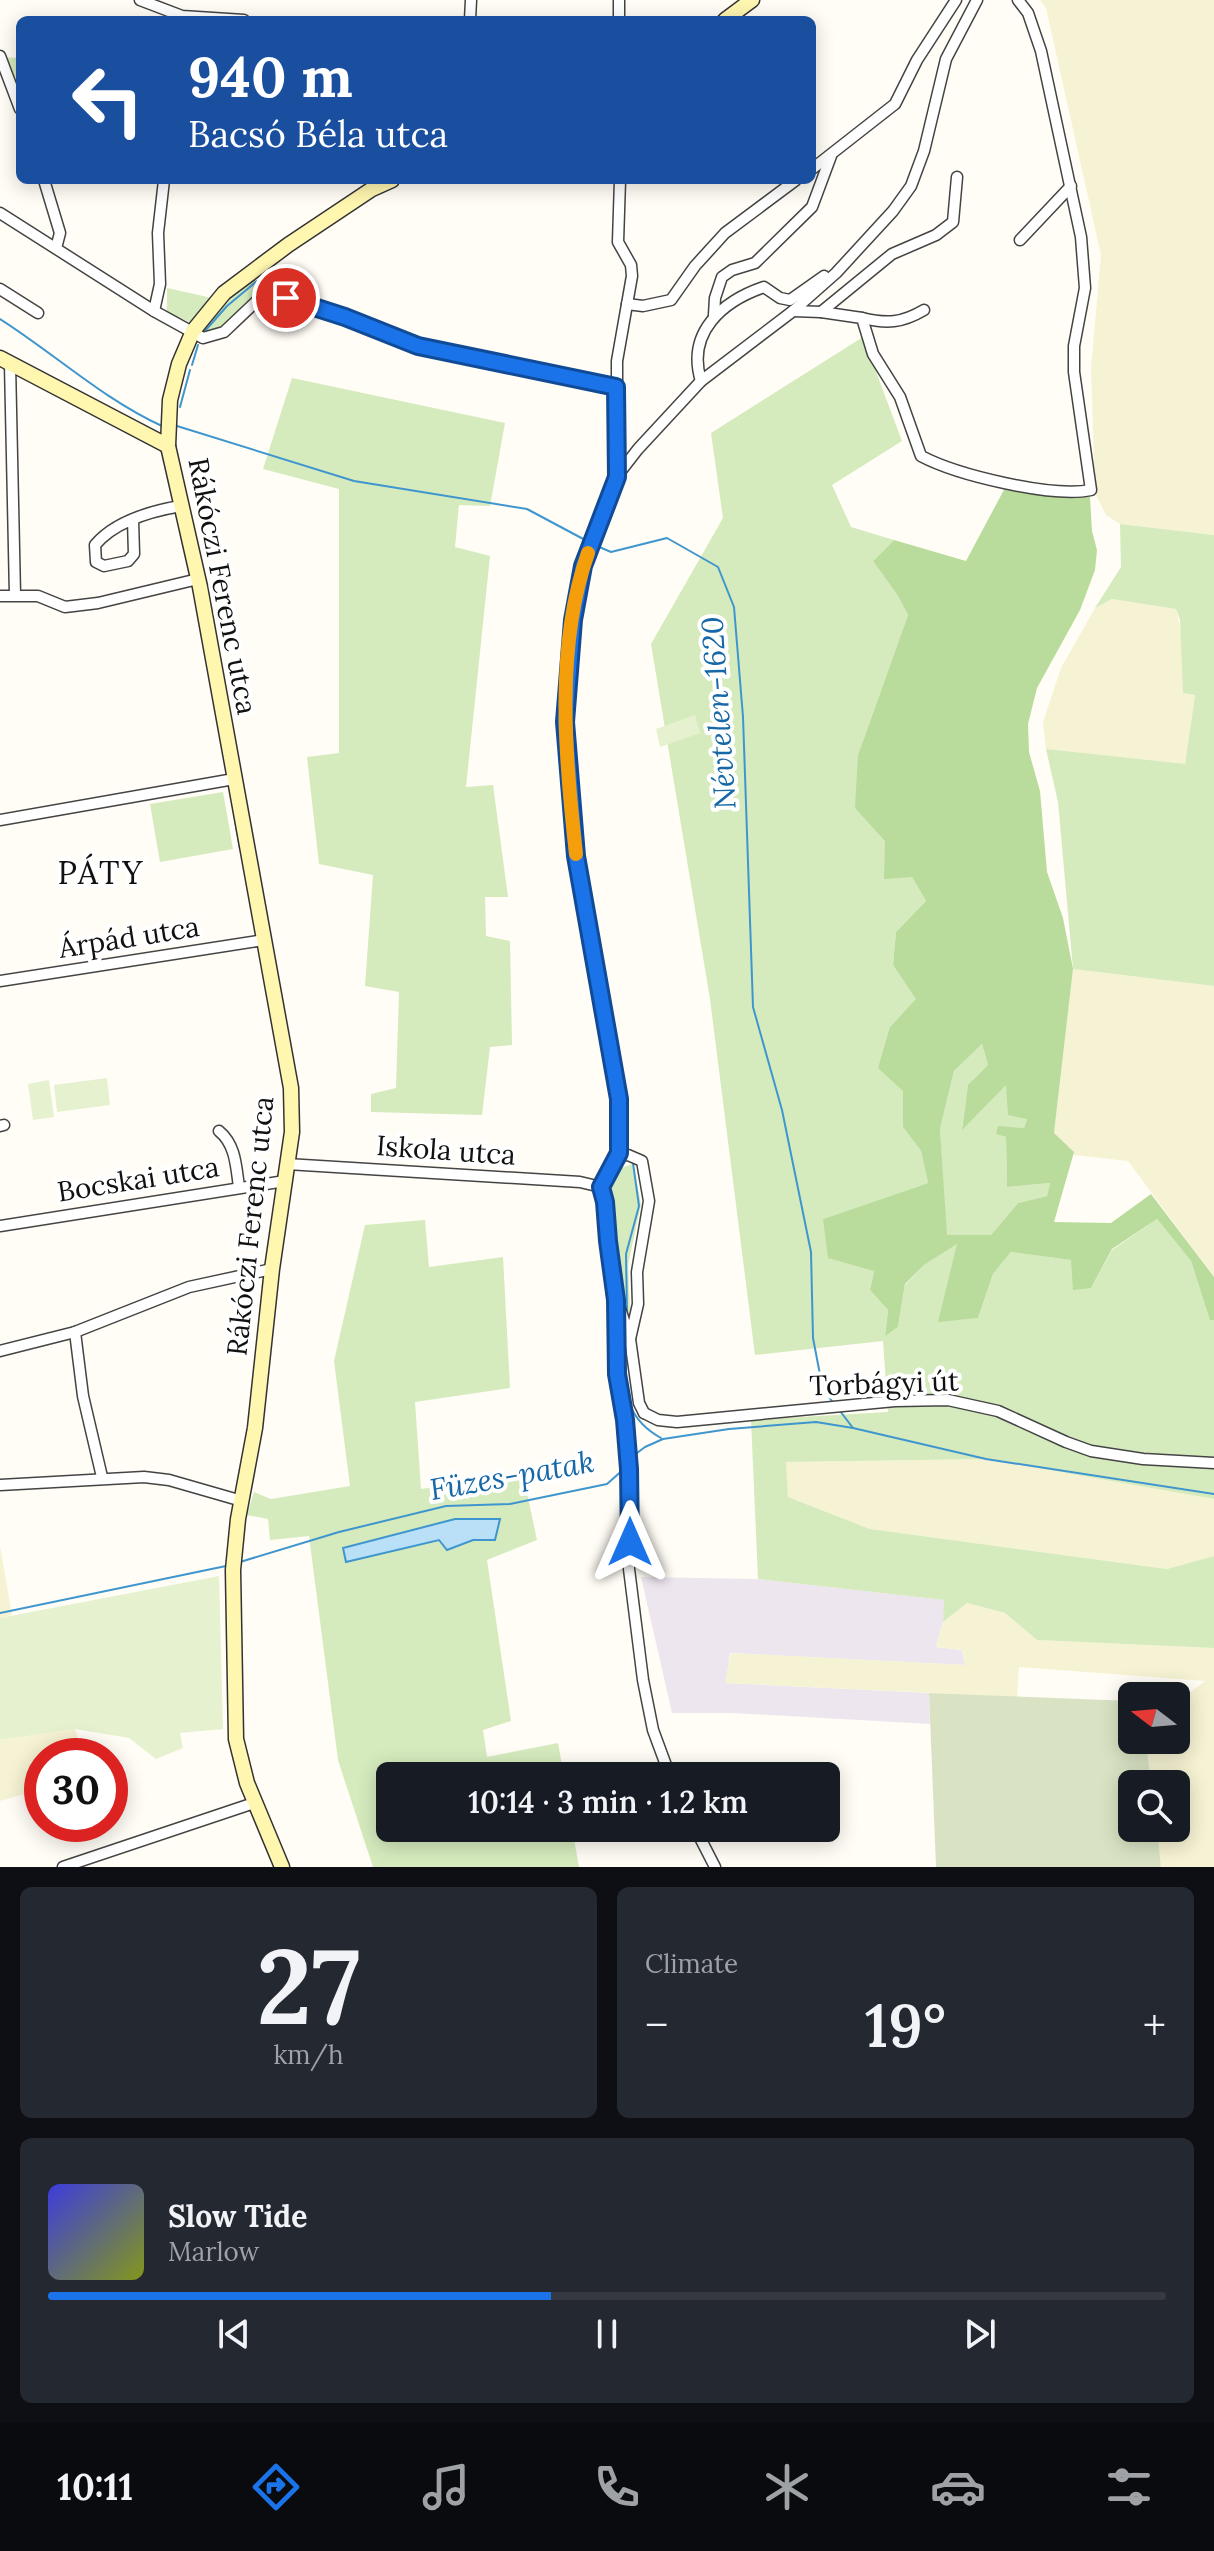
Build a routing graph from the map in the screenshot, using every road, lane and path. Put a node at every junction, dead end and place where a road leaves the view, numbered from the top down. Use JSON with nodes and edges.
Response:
{"nodes":[{"id":1,"x":140,"y":0,"type":"edge"},
{"id":2,"x":752,"y":0,"type":"edge"},
{"id":3,"x":956,"y":0,"type":"edge"},
{"id":4,"x":977,"y":0,"type":"edge"},
{"id":5,"x":1018,"y":0,"type":"edge"},
{"id":6,"x":182,"y":16,"type":"edge"},
{"id":7,"x":730,"y":16,"type":"edge"},
{"id":8,"x":0,"y":56,"type":"edge"},
{"id":9,"x":16,"y":98,"type":"edge"},
{"id":10,"x":831,"y":156,"type":"junction"},
{"id":11,"x":816,"y":166,"type":"edge"},
{"id":12,"x":957,"y":177,"type":"dead end"},
{"id":13,"x":45,"y":184,"type":"edge"},
{"id":14,"x":164,"y":184,"type":"edge"},
{"id":15,"x":385,"y":184,"type":"edge"},
{"id":16,"x":620,"y":184,"type":"edge"},
{"id":17,"x":791,"y":184,"type":"edge"},
{"id":18,"x":1071,"y":186,"type":"junction"},
{"id":19,"x":0,"y":213,"type":"edge"},
{"id":20,"x":1020,"y":240,"type":"dead end"},
{"id":21,"x":56,"y":248,"type":"junction"},
{"id":22,"x":856,"y":249,"type":"junction"},
{"id":23,"x":0,"y":289,"type":"edge"},
{"id":24,"x":627,"y":304,"type":"junction"},
{"id":25,"x":924,"y":310,"type":"dead end"},
{"id":26,"x":154,"y":311,"type":"junction"},
{"id":27,"x":793,"y":311,"type":"junction"},
{"id":28,"x":821,"y":312,"type":"junction"},
{"id":29,"x":38,"y":313,"type":"dead end"},
{"id":30,"x":714,"y":315,"type":"junction"},
{"id":31,"x":862,"y":318,"type":"junction"},
{"id":32,"x":193,"y":331,"type":"junction"},
{"id":33,"x":5,"y":361,"type":"edge"},
{"id":34,"x":701,"y":381,"type":"junction"},
{"id":35,"x":616,"y":387,"type":"junction"},
{"id":36,"x":168,"y":436,"type":"junction"},
{"id":37,"x":617,"y":477,"type":"junction"},
{"id":38,"x":181,"y":506,"type":"junction"},
{"id":39,"x":133,"y":520,"type":"junction"},
{"id":40,"x":198,"y":579,"type":"junction"},
{"id":41,"x":15,"y":595,"type":"junction"},
{"id":42,"x":0,"y":596,"type":"edge"},
{"id":43,"x":234,"y":779,"type":"junction"},
{"id":44,"x":0,"y":820,"type":"edge"},
{"id":45,"x":264,"y":940,"type":"junction"},
{"id":46,"x":0,"y":981,"type":"edge"},
{"id":47,"x":219,"y":1131,"type":"dead end"},
{"id":48,"x":627,"y":1156,"type":"junction"},
{"id":49,"x":287,"y":1164,"type":"junction"},
{"id":50,"x":285,"y":1181,"type":"junction"},
{"id":51,"x":239,"y":1187,"type":"junction"},
{"id":52,"x":601,"y":1187,"type":"junction"},
{"id":53,"x":0,"y":1226,"type":"edge"},
{"id":54,"x":272,"y":1269,"type":"junction"},
{"id":55,"x":616,"y":1300,"type":"junction"},
{"id":56,"x":75,"y":1332,"type":"junction"},
{"id":57,"x":630,"y":1339,"type":"junction"},
{"id":58,"x":0,"y":1351,"type":"edge"},
{"id":59,"x":644,"y":1413,"type":"junction"},
{"id":60,"x":625,"y":1420,"type":"junction"},
{"id":61,"x":1214,"y":1463,"type":"edge"},
{"id":62,"x":102,"y":1477,"type":"junction"},
{"id":63,"x":0,"y":1485,"type":"edge"},
{"id":64,"x":242,"y":1501,"type":"junction"},
{"id":65,"x":665,"y":1762,"type":"edge"},
{"id":66,"x":254,"y":1803,"type":"junction"},
{"id":67,"x":702,"y":1842,"type":"edge"},
{"id":68,"x":63,"y":1867,"type":"edge"},
{"id":69,"x":282,"y":1867,"type":"edge"},
{"id":70,"x":715,"y":1867,"type":"edge"}],
"edges":[{"from":1,"to":6,"type":"street"},
{"from":2,"to":7,"type":"main road"},
{"from":3,"to":10,"type":"street"},
{"from":4,"to":22,"type":"street"},
{"from":5,"to":18,"type":"street"},
{"from":8,"to":9,"type":"street"},
{"from":10,"to":11,"type":"street"},
{"from":10,"to":30,"type":"street"},
{"from":12,"to":28,"type":"street"},
{"from":13,"to":21,"type":"street"},
{"from":14,"to":26,"type":"street"},
{"from":15,"to":32,"type":"main road","name":"Rákóczi Ferenc utca"},
{"from":16,"to":24,"type":"street"},
{"from":17,"to":24,"type":"street"},
{"from":18,"to":20,"type":"street"},
{"from":18,"to":31,"type":"street"},
{"from":19,"to":21,"type":"street"},
{"from":21,"to":26,"type":"street"},
{"from":22,"to":27,"type":"street"},
{"from":22,"to":30,"type":"street"},
{"from":23,"to":29,"type":"street"},
{"from":24,"to":35,"type":"street"},
{"from":25,"to":31,"type":"street"},
{"from":26,"to":32,"type":"street"},
{"from":27,"to":28,"type":"street"},
{"from":27,"to":34,"type":"street"},
{"from":28,"to":31,"type":"street"},
{"from":30,"to":34,"type":"street"},
{"from":32,"to":35,"type":"street"},
{"from":32,"to":36,"type":"main road","name":"Rákóczi Ferenc utca"},
{"from":33,"to":36,"type":"main road"},
{"from":33,"to":41,"type":"street"},
{"from":34,"to":37,"type":"street"},
{"from":35,"to":37,"type":"street"},
{"from":36,"to":38,"type":"main road","name":"Rákóczi Ferenc utca"},
{"from":37,"to":48,"type":"street"},
{"from":38,"to":39,"type":"street"},
{"from":38,"to":40,"type":"main road","name":"Rákóczi Ferenc utca"},
{"from":39,"to":39,"type":"street"},
{"from":40,"to":41,"type":"street"},
{"from":40,"to":43,"type":"main road","name":"Rákóczi Ferenc utca"},
{"from":41,"to":42,"type":"street"},
{"from":43,"to":44,"type":"street"},
{"from":43,"to":45,"type":"main road","name":"Rákóczi Ferenc utca"},
{"from":45,"to":46,"type":"street","name":"Árpád utca"},
{"from":45,"to":49,"type":"main road","name":"Rákóczi Ferenc utca"},
{"from":47,"to":51,"type":"street"},
{"from":48,"to":52,"type":"street"},
{"from":48,"to":57,"type":"street"},
{"from":49,"to":50,"type":"main road","name":"Rákóczi Ferenc utca"},
{"from":49,"to":52,"type":"street","name":"Iskola utca"},
{"from":50,"to":51,"type":"street","name":"Bocskai utca"},
{"from":50,"to":54,"type":"main road","name":"Rákóczi Ferenc utca"},
{"from":51,"to":53,"type":"street","name":"Bocskai utca"},
{"from":52,"to":55,"type":"street"},
{"from":54,"to":56,"type":"street"},
{"from":54,"to":64,"type":"main road","name":"Rákóczi Ferenc utca"},
{"from":55,"to":57,"type":"street"},
{"from":55,"to":60,"type":"street"},
{"from":56,"to":58,"type":"street"},
{"from":56,"to":62,"type":"street"},
{"from":57,"to":59,"type":"street"},
{"from":59,"to":60,"type":"street"},
{"from":59,"to":61,"type":"street","name":"Torbágyi út"},
{"from":60,"to":65,"type":"street"},
{"from":62,"to":63,"type":"street"},
{"from":62,"to":64,"type":"street"},
{"from":64,"to":66,"type":"main road","name":"Rákóczi Ferenc utca"},
{"from":66,"to":68,"type":"street"},
{"from":66,"to":69,"type":"main road","name":"Rákóczi Ferenc utca"},
{"from":67,"to":70,"type":"street"}]}
